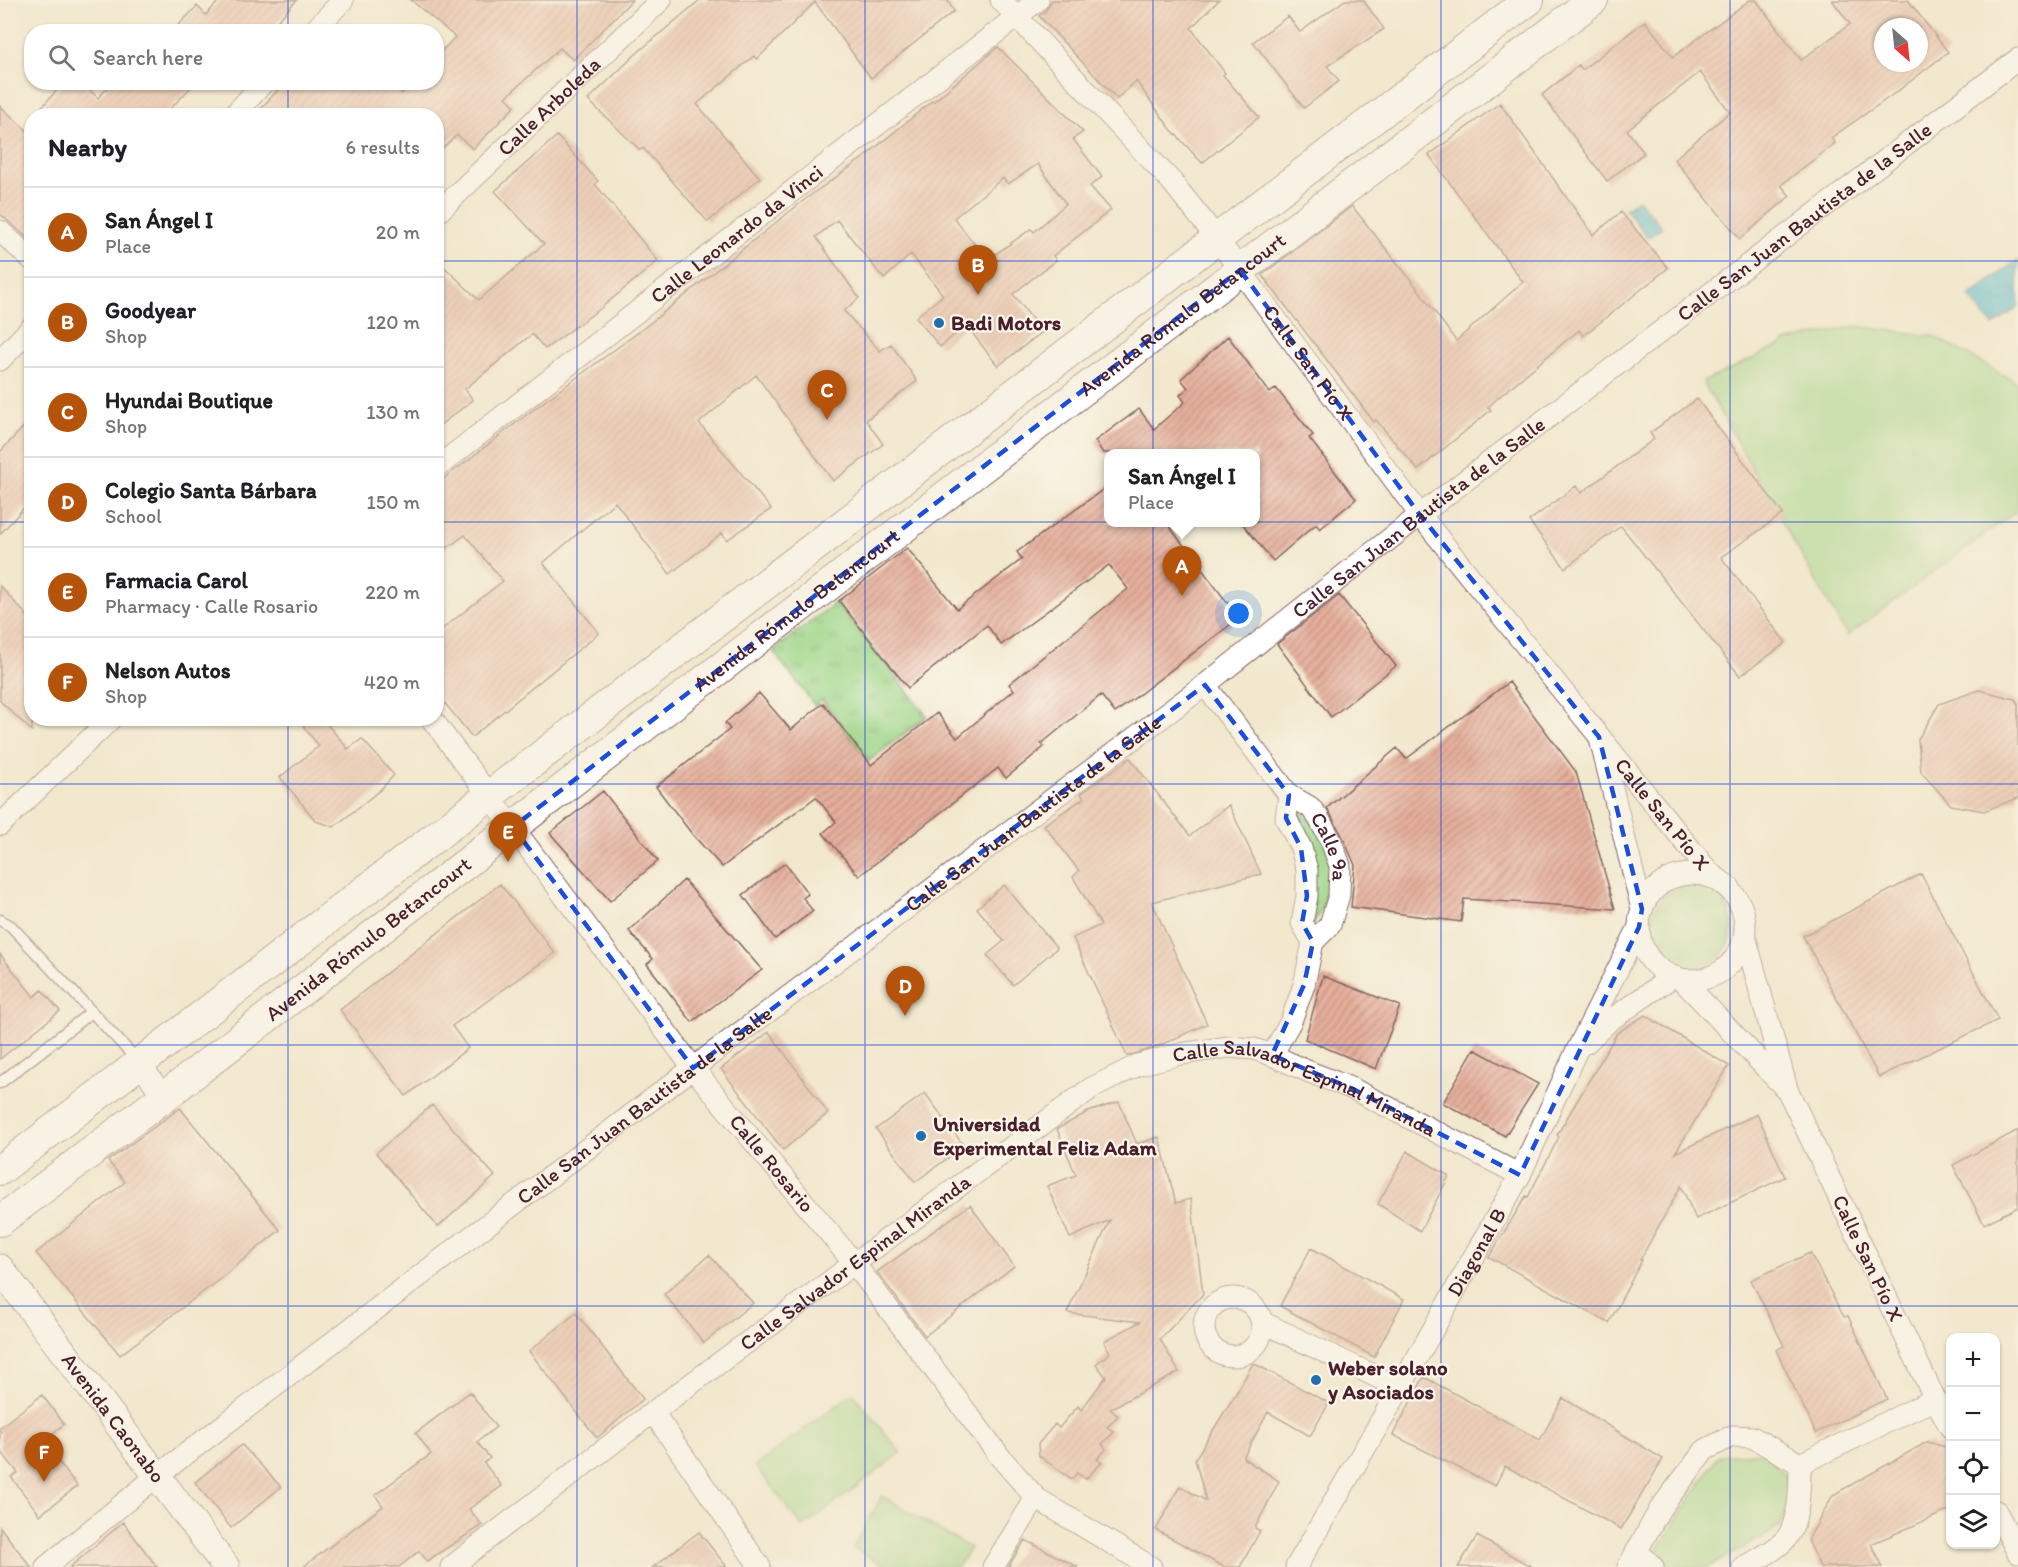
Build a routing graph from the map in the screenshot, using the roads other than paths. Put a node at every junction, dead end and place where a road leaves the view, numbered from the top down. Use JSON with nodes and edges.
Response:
{"nodes":[{"id":1,"x":343,"y":0,"type":"edge"},
{"id":2,"x":661,"y":0,"type":"edge"},
{"id":3,"x":1001,"y":0,"type":"edge"},
{"id":4,"x":1038,"y":0,"type":"edge"},
{"id":5,"x":1529,"y":0,"type":"edge"},
{"id":6,"x":1593,"y":0,"type":"edge"},
{"id":7,"x":1018,"y":17,"type":"junction"},
{"id":8,"x":320,"y":24,"type":"edge"},
{"id":9,"x":2018,"y":59,"type":"edge"},
{"id":10,"x":257,"y":90,"type":"edge"},
{"id":11,"x":240,"y":108,"type":"edge"},
{"id":12,"x":444,"y":206,"type":"edge"},
{"id":13,"x":0,"y":231,"type":"edge"},
{"id":14,"x":1215,"y":236,"type":"junction"},
{"id":15,"x":24,"y":253,"type":"edge"},
{"id":16,"x":1240,"y":270,"type":"junction"},
{"id":17,"x":24,"y":335,"type":"edge"},
{"id":18,"x":0,"y":360,"type":"edge"},
{"id":19,"x":444,"y":462,"type":"edge"},
{"id":20,"x":1420,"y":515,"type":"junction"},
{"id":21,"x":1205,"y":685,"type":"junction"},
{"id":22,"x":104,"y":726,"type":"edge"},
{"id":23,"x":437,"y":726,"type":"edge"},
{"id":24,"x":1599,"y":737,"type":"junction"},
{"id":25,"x":1289,"y":795,"type":"junction"},
{"id":26,"x":490,"y":797,"type":"junction"},
{"id":27,"x":0,"y":825,"type":"edge"},
{"id":28,"x":513,"y":827,"type":"junction"},
{"id":29,"x":1730,"y":888,"type":"junction"},
{"id":30,"x":1640,"y":918,"type":"junction"},
{"id":31,"x":0,"y":920,"type":"edge"},
{"id":32,"x":1745,"y":936,"type":"junction"},
{"id":33,"x":1313,"y":942,"type":"junction"},
{"id":34,"x":1677,"y":979,"type":"junction"},
{"id":35,"x":90,"y":1013,"type":"junction"},
{"id":36,"x":1272,"y":1054,"type":"junction"},
{"id":37,"x":1575,"y":1054,"type":"junction"},
{"id":38,"x":141,"y":1064,"type":"junction"},
{"id":39,"x":693,"y":1068,"type":"junction"},
{"id":40,"x":0,"y":1083,"type":"edge"},
{"id":41,"x":1787,"y":1089,"type":"junction"},
{"id":42,"x":164,"y":1097,"type":"junction"},
{"id":43,"x":0,"y":1170,"type":"edge"},
{"id":44,"x":1520,"y":1175,"type":"junction"},
{"id":45,"x":0,"y":1221,"type":"edge"},
{"id":46,"x":854,"y":1263,"type":"junction"},
{"id":47,"x":0,"y":1268,"type":"edge"},
{"id":48,"x":1262,"y":1322,"type":"dead end"},
{"id":49,"x":1400,"y":1388,"type":"junction"},
{"id":50,"x":1935,"y":1399,"type":"junction"},
{"id":51,"x":653,"y":1412,"type":"junction"},
{"id":52,"x":1946,"y":1420,"type":"edge"},
{"id":53,"x":1800,"y":1464,"type":"junction"},
{"id":54,"x":157,"y":1476,"type":"junction"},
{"id":55,"x":1036,"y":1498,"type":"junction"},
{"id":56,"x":2000,"y":1520,"type":"edge"},
{"id":57,"x":2018,"y":1552,"type":"edge"},
{"id":58,"x":1632,"y":1559,"type":"edge"},
{"id":59,"x":46,"y":1567,"type":"edge"},
{"id":60,"x":226,"y":1567,"type":"edge"},
{"id":61,"x":451,"y":1567,"type":"edge"},
{"id":62,"x":760,"y":1567,"type":"edge"},
{"id":63,"x":993,"y":1567,"type":"edge"},
{"id":64,"x":1151,"y":1567,"type":"edge"},
{"id":65,"x":1296,"y":1567,"type":"edge"},
{"id":66,"x":1653,"y":1567,"type":"edge"},
{"id":67,"x":1743,"y":1567,"type":"edge"}],
"edges":[{"from":1,"to":8,"type":"street"},
{"from":2,"to":12,"type":"street","name":"Calle Arboleda"},
{"from":3,"to":7,"type":"street","name":"Calle San Pío X"},
{"from":4,"to":7,"type":"street","name":"Calle Leonardo da Vinci"},
{"from":5,"to":14,"type":"main road","name":"Avenida Rómulo Betancourt"},
{"from":6,"to":16,"type":"main road","name":"Avenida Rómulo Betancourt"},
{"from":7,"to":14,"type":"street","name":"Calle San Pío X"},
{"from":7,"to":19,"type":"street","name":"Calle Leonardo da Vinci"},
{"from":9,"to":20,"type":"street","name":"Calle San Juan Bautista de la Salle"},
{"from":10,"to":11,"type":"street"},
{"from":13,"to":15,"type":"street"},
{"from":14,"to":16,"type":"street","name":"Calle San Pío X"},
{"from":14,"to":26,"type":"main road","name":"Avenida Rómulo Betancourt"},
{"from":16,"to":20,"type":"street","name":"Calle San Pío X"},
{"from":16,"to":28,"type":"main road","name":"Avenida Rómulo Betancourt"},
{"from":17,"to":18,"type":"street"},
{"from":20,"to":21,"type":"street","name":"Calle San Juan Bautista de la Salle"},
{"from":20,"to":24,"type":"street","name":"Calle San Pío X"},
{"from":21,"to":25,"type":"street","name":"Calle 9a"},
{"from":21,"to":39,"type":"street","name":"Calle San Juan Bautista de la Salle"},
{"from":22,"to":27,"type":"street"},
{"from":23,"to":26,"type":"street","name":"Calle Rosario"},
{"from":24,"to":29,"type":"street","name":"Calle San Pío X"},
{"from":24,"to":30,"type":"street","name":"Calle San Pío X"},
{"from":25,"to":33,"type":"street","name":"Calle 9a"},
{"from":25,"to":33,"type":"street","name":"Calle 9a"},
{"from":26,"to":28,"type":"street","name":"Calle Rosario"},
{"from":26,"to":38,"type":"main road","name":"Avenida Rómulo Betancourt"},
{"from":28,"to":39,"type":"street","name":"Calle Rosario"},
{"from":28,"to":42,"type":"main road","name":"Avenida Rómulo Betancourt"},
{"from":29,"to":30,"type":"street"},
{"from":29,"to":32,"type":"street"},
{"from":30,"to":34,"type":"street"},
{"from":30,"to":37,"type":"street","name":"Diagonal B"},
{"from":31,"to":35,"type":"lane"},
{"from":32,"to":34,"type":"street"},
{"from":32,"to":41,"type":"street","name":"Calle San Pío X"},
{"from":33,"to":36,"type":"street","name":"Calle 9a"},
{"from":34,"to":37,"type":"street"},
{"from":34,"to":41,"type":"street","name":"Calle San Pío X"},
{"from":35,"to":38,"type":"lane"},
{"from":35,"to":40,"type":"lane"},
{"from":36,"to":44,"type":"street","name":"Calle Salvador Espinal Miranda"},
{"from":36,"to":46,"type":"street","name":"Calle Salvador Espinal Miranda"},
{"from":37,"to":44,"type":"street","name":"Diagonal B"},
{"from":38,"to":42,"type":"street"},
{"from":38,"to":43,"type":"main road","name":"Avenida Rómulo Betancourt"},
{"from":39,"to":46,"type":"street","name":"Calle Rosario"},
{"from":39,"to":54,"type":"street","name":"Calle San Juan Bautista de la Salle"},
{"from":41,"to":50,"type":"street","name":"Calle San Pío X"},
{"from":42,"to":45,"type":"main road","name":"Avenida Rómulo Betancourt"},
{"from":44,"to":49,"type":"street","name":"Diagonal B"},
{"from":46,"to":51,"type":"street","name":"Calle Salvador Espinal Miranda"},
{"from":46,"to":55,"type":"street","name":"Calle Rosario"},
{"from":47,"to":54,"type":"street","name":"Avenida Caonabo"},
{"from":48,"to":49,"type":"street"},
{"from":49,"to":65,"type":"street","name":"Diagonal B"},
{"from":50,"to":52,"type":"street","name":"Calle San Pío X"},
{"from":50,"to":53,"type":"street"},
{"from":51,"to":61,"type":"street","name":"Calle Salvador Espinal Miranda"},
{"from":51,"to":62,"type":"street"},
{"from":53,"to":58,"type":"street"},
{"from":53,"to":67,"type":"street"},
{"from":54,"to":59,"type":"street","name":"Calle San Juan Bautista de la Salle"},
{"from":54,"to":60,"type":"street","name":"Avenida Caonabo"},
{"from":55,"to":63,"type":"street"},
{"from":55,"to":64,"type":"street","name":"Calle Rosario"},
{"from":56,"to":57,"type":"street"},
{"from":58,"to":66,"type":"street"}]}
